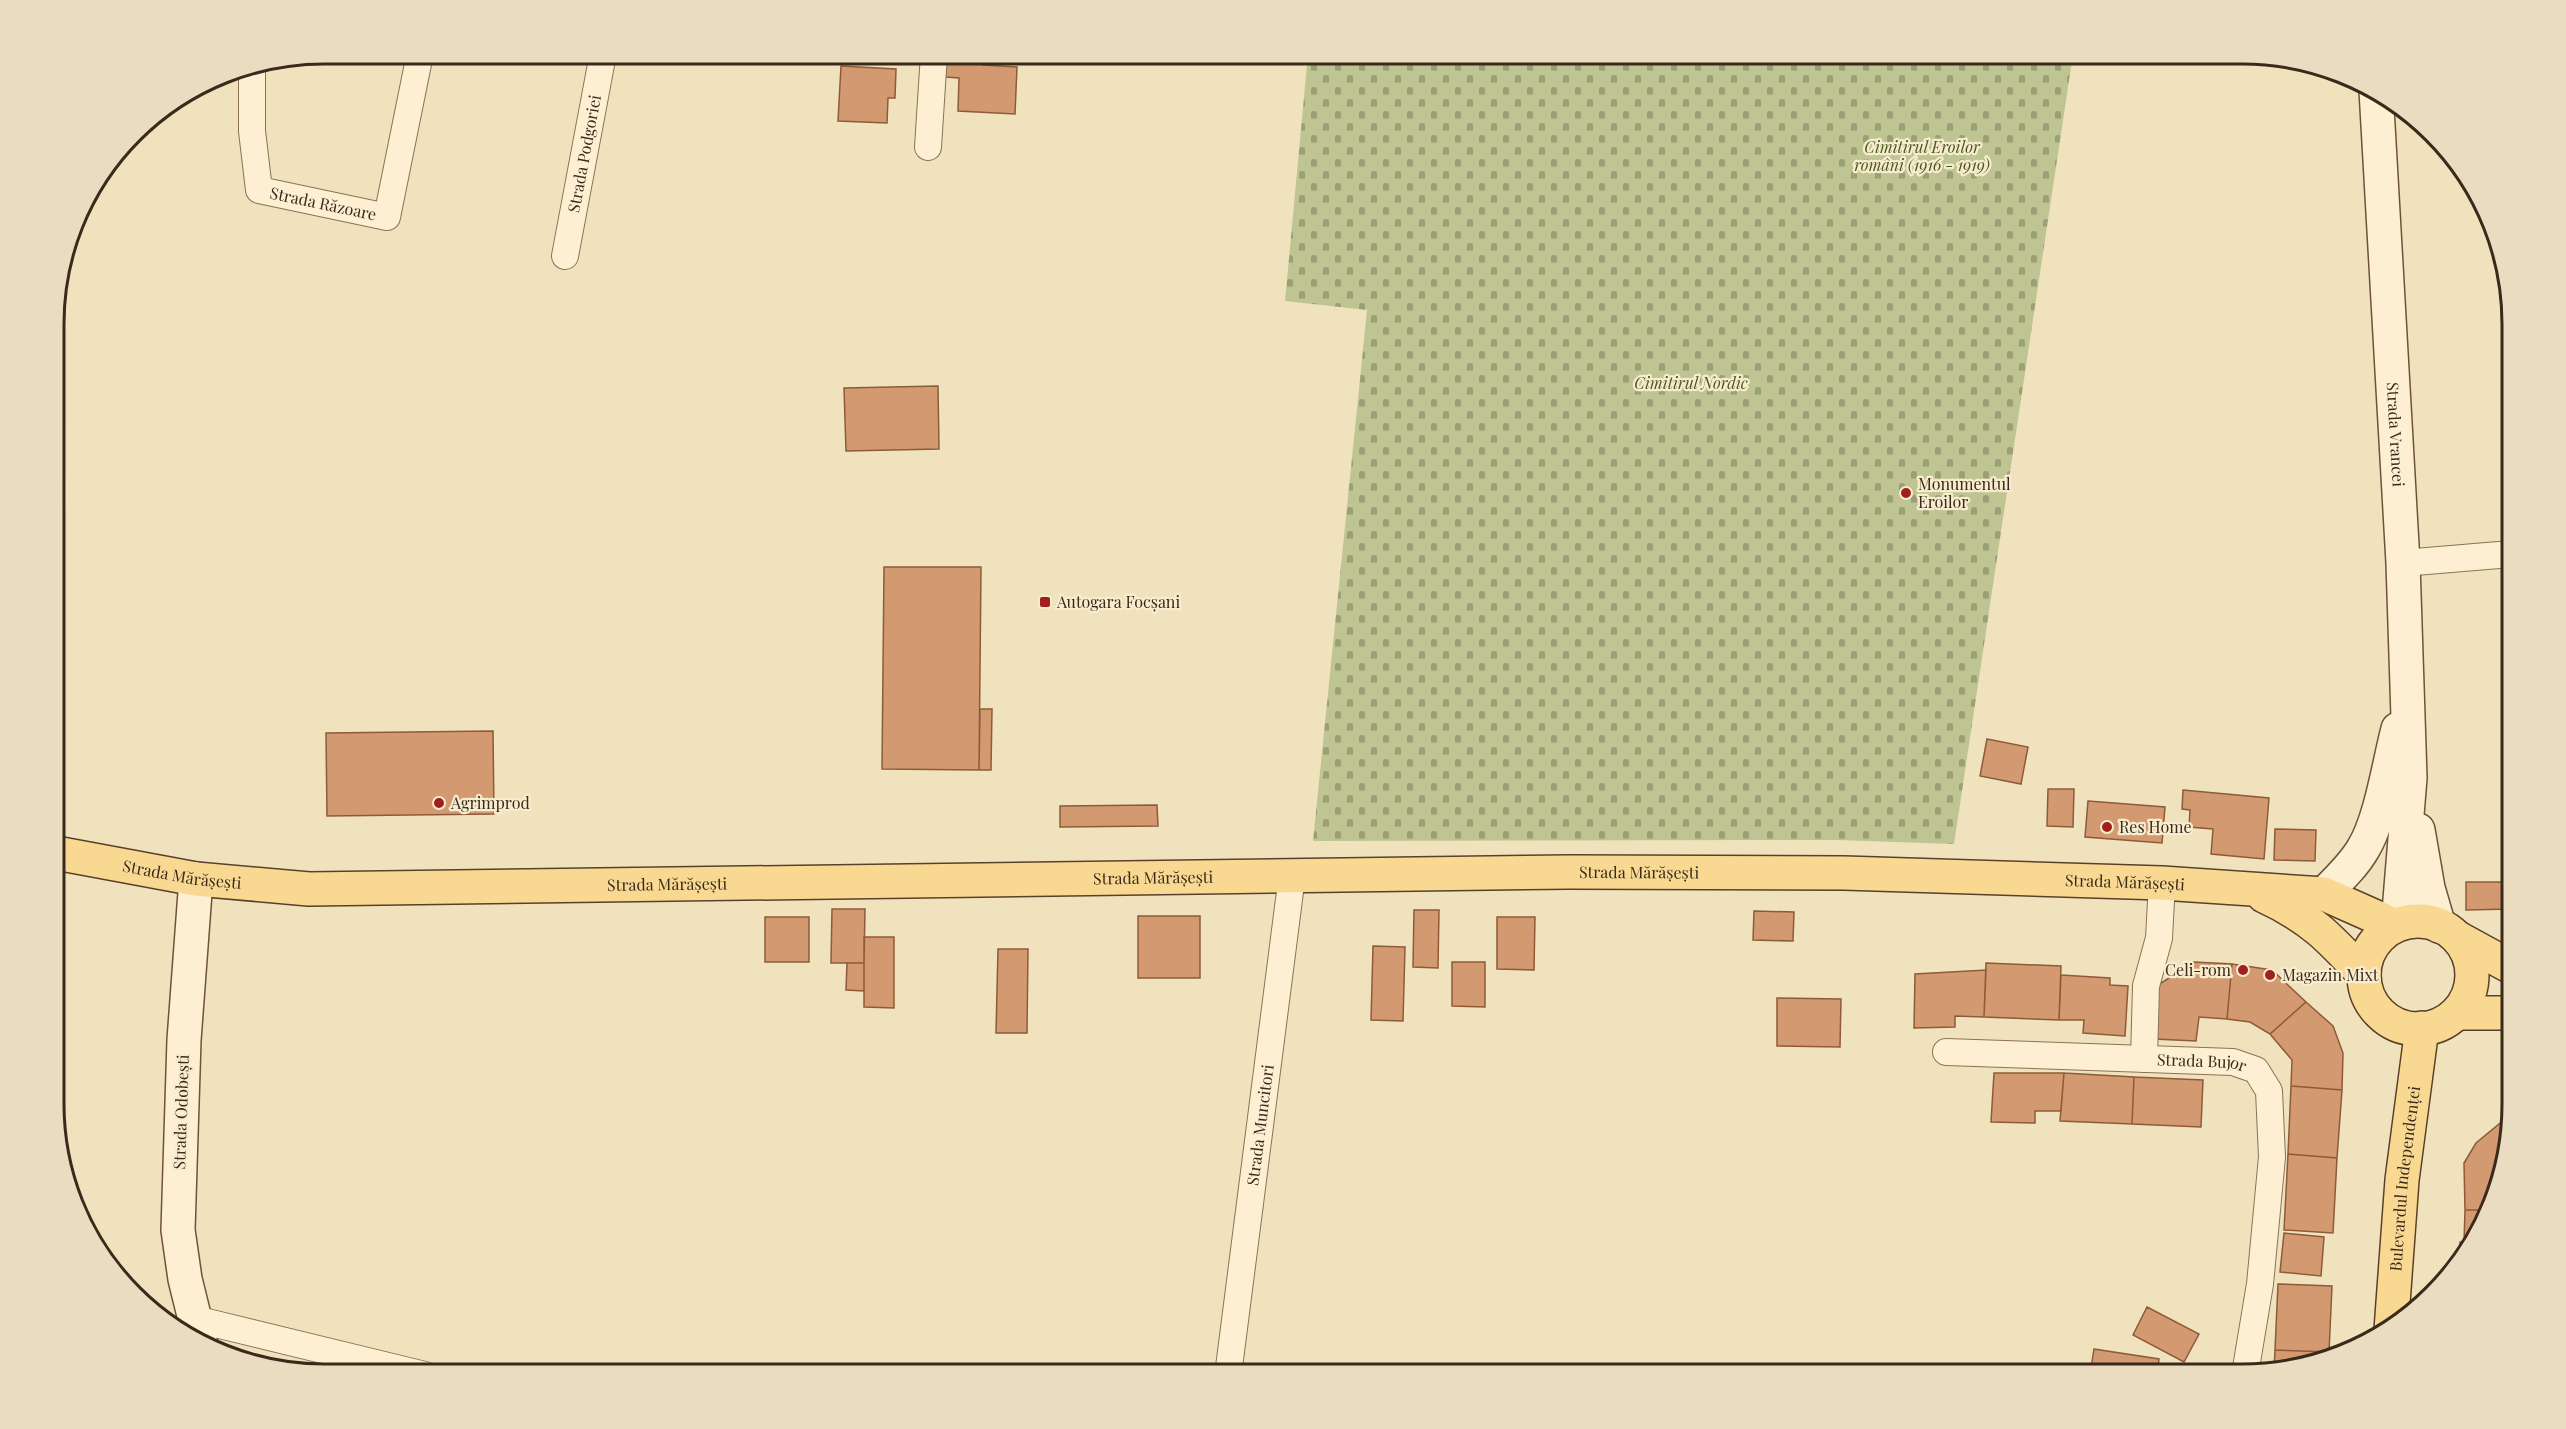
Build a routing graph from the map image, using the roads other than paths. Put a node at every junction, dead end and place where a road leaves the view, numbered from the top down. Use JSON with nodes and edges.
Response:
{"nodes":[{"id":1,"x":418,"y":64,"type":"edge"},
{"id":2,"x":601,"y":64,"type":"edge"},
{"id":3,"x":933,"y":64,"type":"edge"},
{"id":4,"x":252,"y":75,"type":"edge"},
{"id":5,"x":2377,"y":102,"type":"edge"},
{"id":6,"x":928,"y":147,"type":"dead end"},
{"id":7,"x":565,"y":256,"type":"dead end"},
{"id":8,"x":2502,"y":555,"type":"edge"},
{"id":9,"x":2403,"y":563,"type":"junction"},
{"id":10,"x":2407,"y":692,"type":"junction"},
{"id":11,"x":2410,"y":778,"type":"junction"},
{"id":12,"x":64,"y":854,"type":"edge"},
{"id":13,"x":1292,"y":876,"type":"junction"},
{"id":14,"x":196,"y":879,"type":"junction"},
{"id":15,"x":2162,"y":884,"type":"junction"},
{"id":16,"x":2251,"y":891,"type":"junction"},
{"id":17,"x":2324,"y":894,"type":"junction"},
{"id":18,"x":2396,"y":925,"type":"junction"},
{"id":19,"x":2448,"y":932,"type":"junction"},
{"id":20,"x":2502,"y":962,"type":"edge"},
{"id":21,"x":2364,"y":975,"type":"junction"},
{"id":22,"x":2458,"y":1013,"type":"junction"},
{"id":23,"x":2502,"y":1013,"type":"edge"},
{"id":24,"x":2422,"y":1028,"type":"junction"},
{"id":25,"x":1946,"y":1052,"type":"dead end"},
{"id":26,"x":2144,"y":1059,"type":"junction"},
{"id":27,"x":2392,"y":1317,"type":"edge"},
{"id":28,"x":198,"y":1331,"type":"edge"},
{"id":29,"x":368,"y":1364,"type":"edge"},
{"id":30,"x":1229,"y":1364,"type":"edge"},
{"id":31,"x":2246,"y":1364,"type":"edge"}],
"edges":[{"from":1,"to":4,"type":"street","name":"Strada Răzoare"},
{"from":2,"to":7,"type":"street","name":"Strada Podgoriei"},
{"from":3,"to":6,"type":"street"},
{"from":5,"to":9,"type":"street","name":"Strada Vrancei"},
{"from":8,"to":9,"type":"street"},
{"from":9,"to":10,"type":"street","name":"Strada Vrancei"},
{"from":10,"to":11,"type":"street","name":"Strada Vrancei"},
{"from":10,"to":17,"type":"street"},
{"from":11,"to":18,"type":"street","name":"Strada Vrancei"},
{"from":11,"to":19,"type":"street","name":"Strada Vrancei"},
{"from":12,"to":14,"type":"main road","name":"Strada Mărășești"},
{"from":13,"to":14,"type":"main road","name":"Strada Mărășești"},
{"from":13,"to":15,"type":"main road","name":"Strada Mărășești"},
{"from":13,"to":30,"type":"street","name":"Strada Muncitori"},
{"from":14,"to":28,"type":"street","name":"Strada Odobești"},
{"from":15,"to":16,"type":"main road","name":"Strada Mărășești"},
{"from":15,"to":26,"type":"street"},
{"from":16,"to":17,"type":"main road","name":"Strada Mărășești"},
{"from":16,"to":21,"type":"main road","name":"Strada Mărășești"},
{"from":17,"to":18,"type":"main road","name":"Strada Mărășești"},
{"from":18,"to":19,"type":"main road"},
{"from":18,"to":21,"type":"main road"},
{"from":19,"to":20,"type":"main road"},
{"from":19,"to":22,"type":"main road"},
{"from":21,"to":24,"type":"main road"},
{"from":22,"to":23,"type":"main road"},
{"from":22,"to":24,"type":"main road"},
{"from":24,"to":27,"type":"main road","name":"Bulevardul Independenței"},
{"from":25,"to":26,"type":"street","name":"Strada Bujor"},
{"from":26,"to":31,"type":"street","name":"Strada Bujor"},
{"from":28,"to":29,"type":"street"}]}
